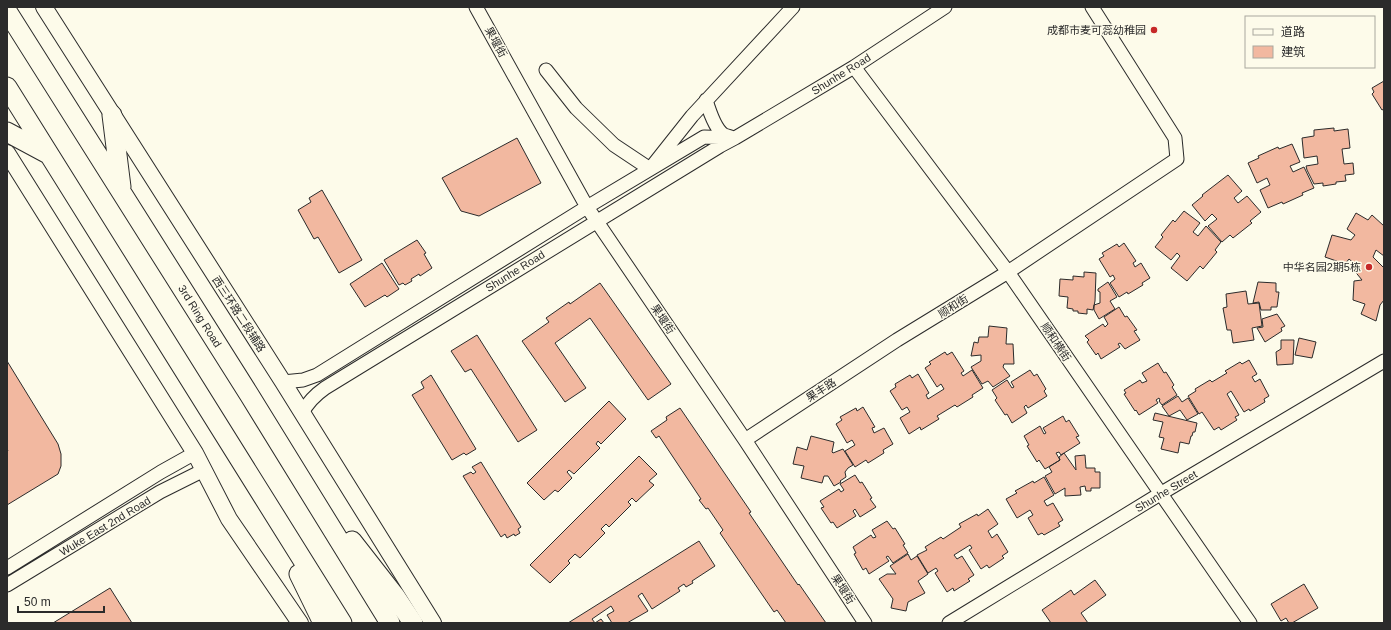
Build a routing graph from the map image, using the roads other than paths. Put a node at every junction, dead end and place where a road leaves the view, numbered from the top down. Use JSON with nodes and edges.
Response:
{"nodes":[{"id":1,"x":44,"y":7,"type":"edge"},
{"id":2,"x":476,"y":7,"type":"edge"},
{"id":3,"x":793,"y":7,"type":"edge"},
{"id":4,"x":945,"y":7,"type":"edge"},
{"id":5,"x":1092,"y":7,"type":"edge"},
{"id":6,"x":7,"y":11,"type":"edge"},
{"id":7,"x":854,"y":67,"type":"junction"},
{"id":8,"x":546,"y":70,"type":"dead end"},
{"id":9,"x":7,"y":87,"type":"edge"},
{"id":10,"x":706,"y":100,"type":"junction"},
{"id":11,"x":112,"y":115,"type":"junction"},
{"id":12,"x":692,"y":116,"type":"junction"},
{"id":13,"x":7,"y":132,"type":"edge"},
{"id":14,"x":704,"y":137,"type":"junction"},
{"id":15,"x":735,"y":138,"type":"junction"},
{"id":16,"x":720,"y":146,"type":"junction"},
{"id":17,"x":7,"y":152,"type":"edge"},
{"id":18,"x":49,"y":155,"type":"junction"},
{"id":19,"x":650,"y":169,"type":"junction"},
{"id":20,"x":122,"y":192,"type":"junction"},
{"id":21,"x":587,"y":207,"type":"junction"},
{"id":22,"x":597,"y":221,"type":"junction"},
{"id":23,"x":1008,"y":272,"type":"junction"},
{"id":24,"x":897,"y":340,"type":"joint"},
{"id":25,"x":1384,"y":361,"type":"edge"},
{"id":26,"x":283,"y":382,"type":"junction"},
{"id":27,"x":302,"y":413,"type":"junction"},
{"id":28,"x":745,"y":440,"type":"junction"},
{"id":29,"x":195,"y":453,"type":"junction"},
{"id":30,"x":204,"y":470,"type":"junction"},
{"id":31,"x":298,"y":473,"type":"junction"},
{"id":32,"x":1160,"y":494,"type":"junction"},
{"id":33,"x":262,"y":495,"type":"junction"},
{"id":34,"x":7,"y":568,"type":"edge"},
{"id":35,"x":7,"y":585,"type":"edge"},
{"id":36,"x":300,"y":623,"type":"edge"},
{"id":37,"x":322,"y":623,"type":"edge"},
{"id":38,"x":342,"y":623,"type":"edge"},
{"id":39,"x":390,"y":623,"type":"edge"},
{"id":40,"x":414,"y":623,"type":"edge"},
{"id":41,"x":433,"y":623,"type":"edge"},
{"id":42,"x":865,"y":623,"type":"edge"},
{"id":43,"x":949,"y":623,"type":"edge"},
{"id":44,"x":1250,"y":623,"type":"edge"}],
"edges":[{"from":1,"to":11,"type":"main road","name":"西三环路二段辅路"},
{"from":2,"to":21,"type":"street","name":"果堰街"},
{"from":3,"to":10,"type":"street","name":"Shunhe Road"},
{"from":4,"to":7,"type":"street","name":"Shunhe Road"},
{"from":5,"to":23,"type":"street","name":"顺和街"},
{"from":6,"to":20,"type":"highway","name":"3rd Ring Road"},
{"from":7,"to":15,"type":"street","name":"Shunhe Road"},
{"from":7,"to":23,"type":"street","name":"顺和横街"},
{"from":8,"to":19,"type":"street"},
{"from":9,"to":18,"type":"highway"},
{"from":10,"to":12,"type":"street","name":"Shunhe Road"},
{"from":10,"to":15,"type":"street"},
{"from":11,"to":20,"type":"highway"},
{"from":11,"to":26,"type":"main road","name":"西三环路二段辅路"},
{"from":12,"to":14,"type":"street"},
{"from":12,"to":19,"type":"street","name":"Shunhe Road"},
{"from":13,"to":18,"type":"highway"},
{"from":14,"to":15,"type":"street"},
{"from":14,"to":16,"type":"street"},
{"from":14,"to":19,"type":"street","name":"Shunhe Road"},
{"from":15,"to":16,"type":"street","name":"Shunhe Road"},
{"from":16,"to":22,"type":"street","name":"Shunhe Road"},
{"from":17,"to":29,"type":"main road"},
{"from":18,"to":33,"type":"highway"},
{"from":19,"to":21,"type":"street","name":"Shunhe Road"},
{"from":20,"to":31,"type":"highway","name":"3rd Ring Road"},
{"from":21,"to":22,"type":"street","name":"果堰街"},
{"from":21,"to":26,"type":"street","name":"Shunhe Road"},
{"from":22,"to":27,"type":"street","name":"Shunhe Road"},
{"from":22,"to":28,"type":"street","name":"果堰街"},
{"from":23,"to":24,"type":"street","name":"顺和街"},
{"from":23,"to":32,"type":"street","name":"顺和横街"},
{"from":24,"to":28,"type":"street","name":"果丰路"},
{"from":25,"to":32,"type":"street","name":"Shunhe Street"},
{"from":26,"to":27,"type":"main road","name":"西三环路二段辅路"},
{"from":27,"to":41,"type":"main road","name":"西三环路二段辅路"},
{"from":28,"to":42,"type":"street","name":"果堰街"},
{"from":29,"to":30,"type":"main road"},
{"from":29,"to":34,"type":"street","name":"Wuke East 2nd Road"},
{"from":30,"to":35,"type":"street","name":"Wuke East 2nd Road"},
{"from":30,"to":36,"type":"main road"},
{"from":31,"to":39,"type":"highway","name":"3rd Ring Road"},
{"from":31,"to":40,"type":"highway"},
{"from":32,"to":43,"type":"street","name":"Shunhe Street"},
{"from":32,"to":44,"type":"street","name":"顺和横街"},
{"from":33,"to":37,"type":"highway"},
{"from":33,"to":38,"type":"highway"}]}
